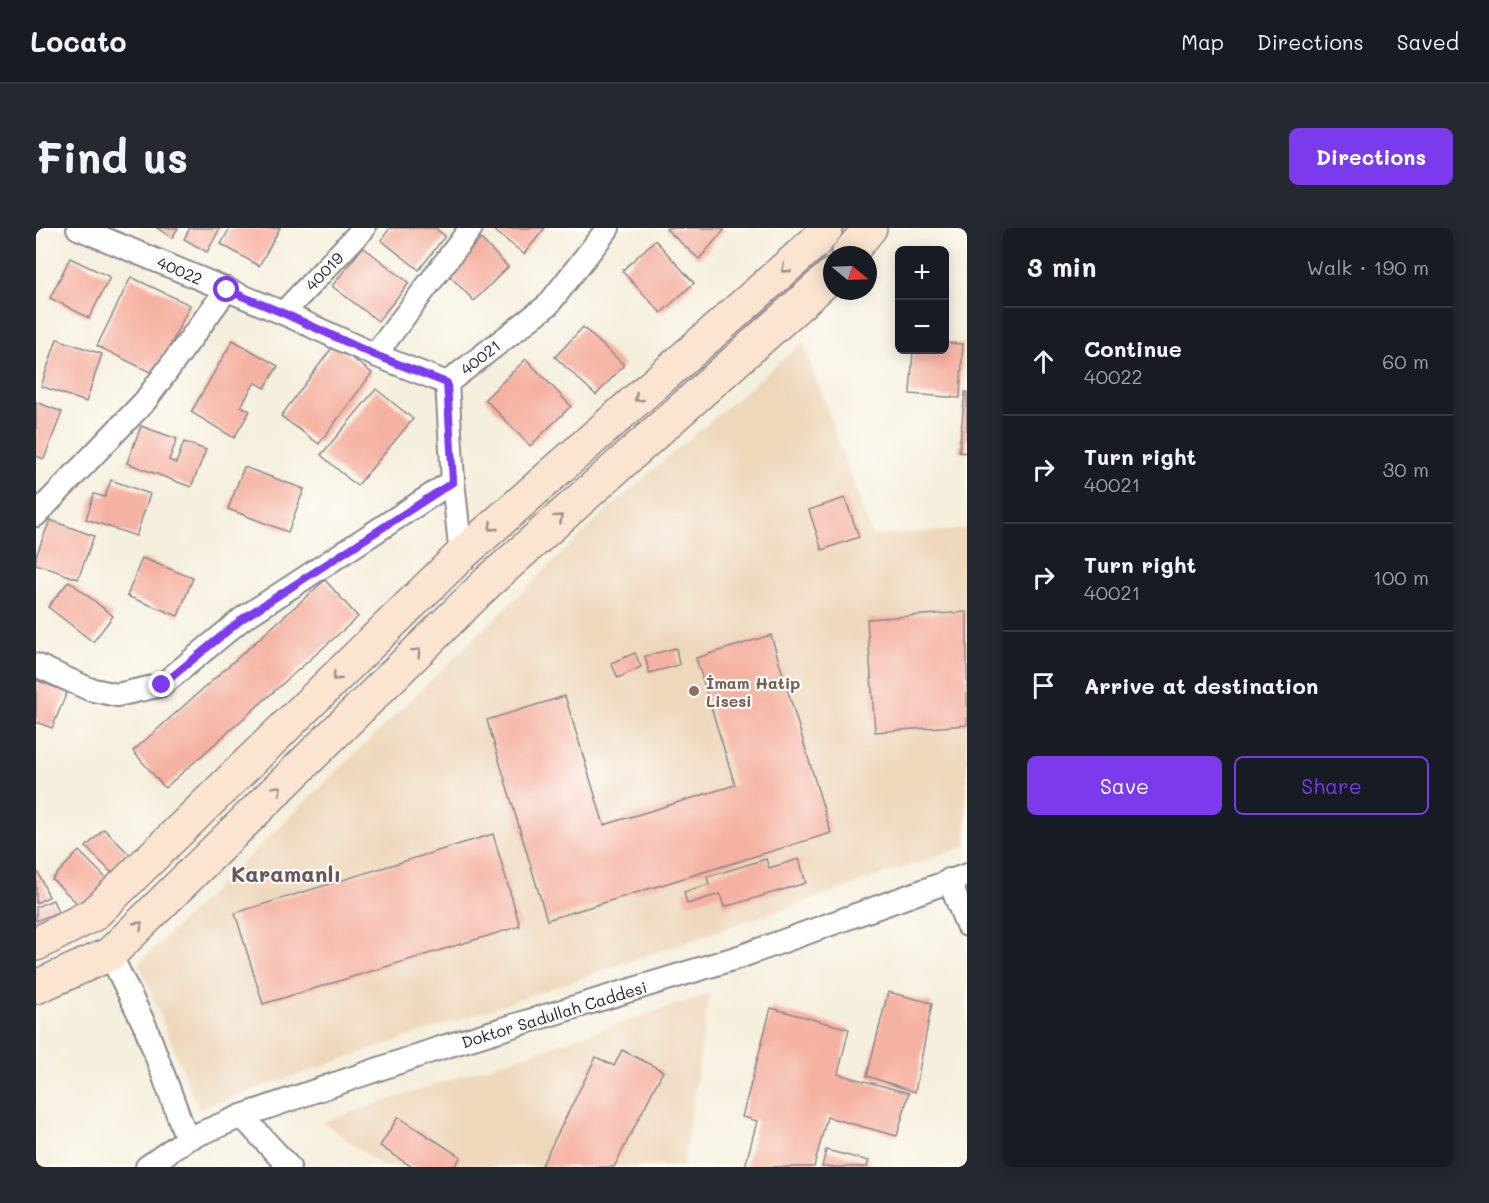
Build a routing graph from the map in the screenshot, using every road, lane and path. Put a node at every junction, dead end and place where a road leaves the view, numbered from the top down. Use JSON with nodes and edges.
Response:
{"nodes":[{"id":1,"x":78,"y":228,"type":"edge"},
{"id":2,"x":364,"y":228,"type":"edge"},
{"id":3,"x":471,"y":228,"type":"edge"},
{"id":4,"x":608,"y":228,"type":"edge"},
{"id":5,"x":826,"y":228,"type":"edge"},
{"id":6,"x":870,"y":228,"type":"edge"},
{"id":7,"x":125,"y":236,"type":"edge"},
{"id":8,"x":855,"y":246,"type":"edge"},
{"id":9,"x":823,"y":283,"type":"edge"},
{"id":10,"x":227,"y":290,"type":"junction"},
{"id":11,"x":283,"y":313,"type":"junction"},
{"id":12,"x":375,"y":355,"type":"junction"},
{"id":13,"x":447,"y":383,"type":"junction"},
{"id":14,"x":453,"y":482,"type":"junction"},
{"id":15,"x":36,"y":515,"type":"edge"},
{"id":16,"x":461,"y":555,"type":"junction"},
{"id":17,"x":36,"y":665,"type":"edge"},
{"id":18,"x":958,"y":877,"type":"edge"},
{"id":19,"x":967,"y":925,"type":"edge"},
{"id":20,"x":36,"y":944,"type":"edge"},
{"id":21,"x":110,"y":954,"type":"junction"},
{"id":22,"x":36,"y":987,"type":"edge"},
{"id":23,"x":242,"y":1116,"type":"junction"},
{"id":24,"x":187,"y":1139,"type":"junction"},
{"id":25,"x":147,"y":1167,"type":"edge"},
{"id":26,"x":289,"y":1167,"type":"edge"}],
"edges":[{"from":1,"to":7,"type":"street","name":"40022"},
{"from":2,"to":11,"type":"street","name":"40019"},
{"from":3,"to":12,"type":"street"},
{"from":4,"to":13,"type":"street","name":"40021"},
{"from":5,"to":16,"type":"street","one_way":true},
{"from":6,"to":8,"type":"street"},
{"from":7,"to":10,"type":"street","name":"40022"},
{"from":21,"to":9,"type":"street","one_way":true},
{"from":10,"to":11,"type":"street","name":"40022"},
{"from":10,"to":15,"type":"street"},
{"from":11,"to":12,"type":"street","name":"40022"},
{"from":12,"to":13,"type":"street","name":"40022"},
{"from":13,"to":14,"type":"street","name":"40021"},
{"from":14,"to":16,"type":"street","name":"40021"},
{"from":14,"to":17,"type":"street"},
{"from":16,"to":20,"type":"street","one_way":true},
{"from":18,"to":19,"type":"street"},
{"from":18,"to":23,"type":"street","name":"Doktor Sadullah Caddesi"},
{"from":21,"to":22,"type":"street"},
{"from":21,"to":24,"type":"street"},
{"from":23,"to":24,"type":"street","name":"Doktor Sadullah Caddesi"},
{"from":23,"to":26,"type":"street"},
{"from":24,"to":25,"type":"street","name":"Doktor Sadullah Caddesi"}]}
